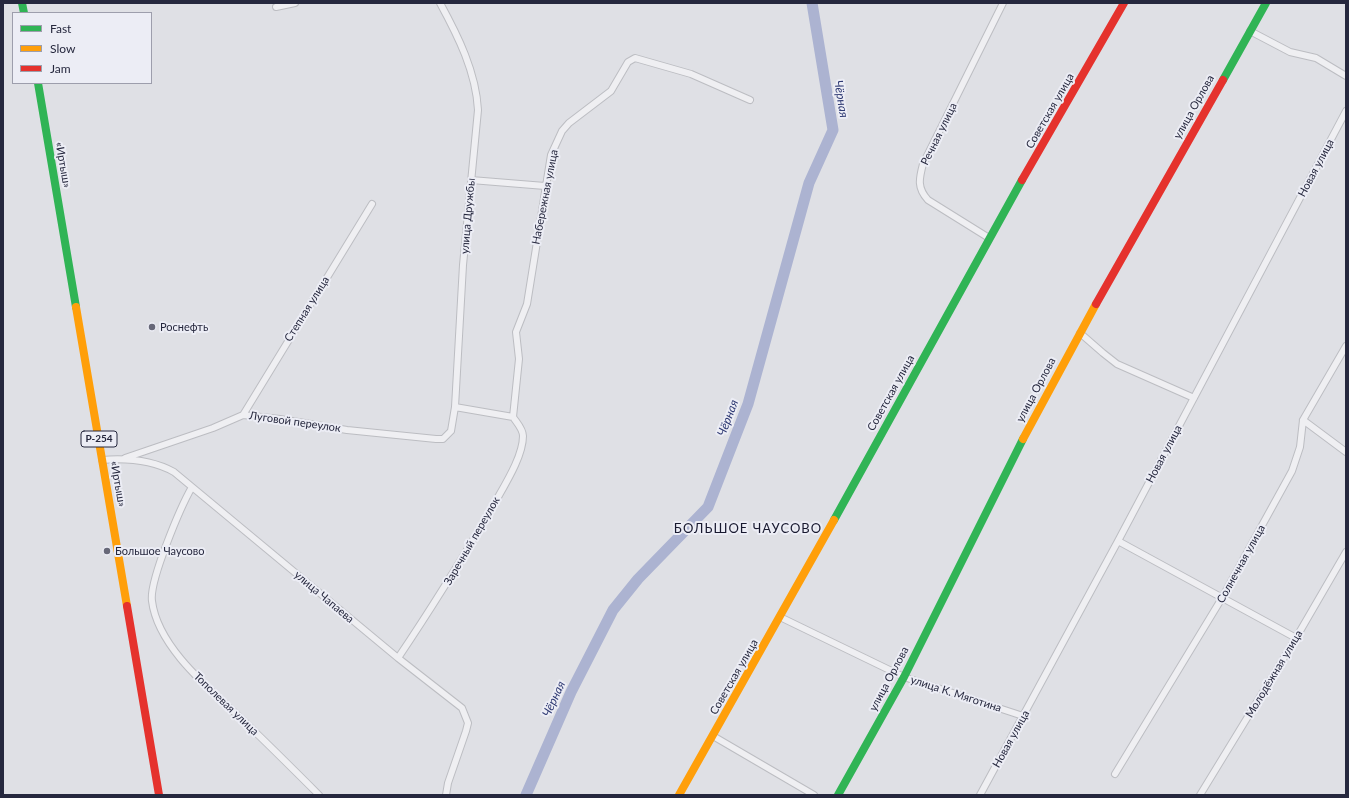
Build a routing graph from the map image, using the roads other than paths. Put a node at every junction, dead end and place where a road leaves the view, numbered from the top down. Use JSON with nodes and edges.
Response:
{"nodes":[{"id":1,"x":295,"y":3,"type":"edge"},
{"id":2,"x":440,"y":3,"type":"edge"},
{"id":3,"x":1003,"y":3,"type":"edge"},
{"id":4,"x":1124,"y":3,"type":"edge"},
{"id":5,"x":1266,"y":3,"type":"edge"},
{"id":6,"x":276,"y":7,"type":"dead end"},
{"id":7,"x":1250,"y":31,"type":"junction"},
{"id":8,"x":1346,"y":76,"type":"edge"},
{"id":9,"x":38,"y":84,"type":"edge"},
{"id":10,"x":750,"y":100,"type":"dead end"},
{"id":11,"x":1346,"y":111,"type":"edge"},
{"id":12,"x":471,"y":180,"type":"junction"},
{"id":13,"x":545,"y":186,"type":"junction"},
{"id":14,"x":372,"y":204,"type":"dead end"},
{"id":15,"x":989,"y":238,"type":"junction"},
{"id":16,"x":1080,"y":333,"type":"junction"},
{"id":17,"x":1346,"y":346,"type":"edge"},
{"id":18,"x":1194,"y":398,"type":"junction"},
{"id":19,"x":454,"y":407,"type":"junction"},
{"id":20,"x":243,"y":414,"type":"junction"},
{"id":21,"x":513,"y":417,"type":"junction"},
{"id":22,"x":1303,"y":420,"type":"junction"},
{"id":23,"x":448,"y":436,"type":"joint"},
{"id":24,"x":1346,"y":452,"type":"edge"},
{"id":25,"x":125,"y":458,"type":"junction"},
{"id":26,"x":102,"y":460,"type":"junction"},
{"id":27,"x":192,"y":487,"type":"junction"},
{"id":28,"x":1118,"y":541,"type":"junction"},
{"id":29,"x":1346,"y":552,"type":"edge"},
{"id":30,"x":1222,"y":598,"type":"junction"},
{"id":31,"x":780,"y":617,"type":"junction"},
{"id":32,"x":1296,"y":638,"type":"junction"},
{"id":33,"x":398,"y":658,"type":"junction"},
{"id":34,"x":904,"y":677,"type":"junction"},
{"id":35,"x":1023,"y":716,"type":"junction"},
{"id":36,"x":713,"y":736,"type":"junction"},
{"id":37,"x":1115,"y":774,"type":"dead end"},
{"id":38,"x":159,"y":795,"type":"edge"},
{"id":39,"x":319,"y":795,"type":"edge"},
{"id":40,"x":446,"y":795,"type":"edge"},
{"id":41,"x":679,"y":795,"type":"edge"},
{"id":42,"x":814,"y":795,"type":"edge"},
{"id":43,"x":838,"y":795,"type":"edge"},
{"id":44,"x":980,"y":795,"type":"edge"},
{"id":45,"x":1200,"y":795,"type":"edge"}],
"edges":[{"from":1,"to":6,"type":"street"},
{"from":2,"to":12,"type":"street","name":"улица Дружбы"},
{"from":3,"to":15,"type":"street","name":"Речная улица"},
{"from":4,"to":15,"type":"main road","name":"Советская улица"},
{"from":5,"to":7,"type":"main road","name":"улица Орлова"},
{"from":7,"to":8,"type":"street"},
{"from":7,"to":16,"type":"main road","name":"улица Орлова"},
{"from":9,"to":26,"type":"main road","name":"«Иртыш»","number":"Р-254"},
{"from":10,"to":13,"type":"street","name":"Набережная улица"},
{"from":11,"to":18,"type":"street","name":"Новая улица"},
{"from":12,"to":13,"type":"street"},
{"from":12,"to":19,"type":"street","name":"улица Дружбы"},
{"from":13,"to":21,"type":"street","name":"Набережная улица"},
{"from":14,"to":20,"type":"street","name":"Степная улица"},
{"from":15,"to":31,"type":"main road","name":"Советская улица"},
{"from":16,"to":18,"type":"street"},
{"from":16,"to":34,"type":"main road","name":"улица Орлова"},
{"from":17,"to":22,"type":"street","name":"Солнечная улица"},
{"from":18,"to":28,"type":"street","name":"Новая улица"},
{"from":19,"to":21,"type":"street"},
{"from":19,"to":23,"type":"street","name":"улица Дружбы"},
{"from":20,"to":23,"type":"street","name":"Луговой переулок"},
{"from":20,"to":25,"type":"street","name":"Луговой переулок"},
{"from":21,"to":33,"type":"street","name":"Заречный переулок"},
{"from":22,"to":24,"type":"street"},
{"from":22,"to":30,"type":"street","name":"Солнечная улица"},
{"from":25,"to":26,"type":"street","name":"улица Чапаева"},
{"from":25,"to":27,"type":"street","name":"улица Чапаева"},
{"from":26,"to":38,"type":"main road","name":"«Иртыш»","number":"Р-254"},
{"from":27,"to":33,"type":"street","name":"улица Чапаева"},
{"from":27,"to":39,"type":"street","name":"Тополевая улица"},
{"from":28,"to":30,"type":"street"},
{"from":28,"to":35,"type":"street","name":"Новая улица"},
{"from":29,"to":32,"type":"street","name":"Молодёжная улица"},
{"from":30,"to":32,"type":"street"},
{"from":30,"to":37,"type":"street","name":"Солнечная улица"},
{"from":31,"to":34,"type":"street","name":"улица К. Мяготина"},
{"from":31,"to":36,"type":"main road","name":"Советская улица"},
{"from":32,"to":45,"type":"street","name":"Молодёжная улица"},
{"from":33,"to":40,"type":"street","name":"улица Чапаева"},
{"from":34,"to":35,"type":"street","name":"улица К. Мяготина"},
{"from":34,"to":43,"type":"main road","name":"улица Орлова"},
{"from":35,"to":44,"type":"street","name":"Новая улица"},
{"from":36,"to":41,"type":"main road","name":"Советская улица"},
{"from":36,"to":42,"type":"street"}]}
